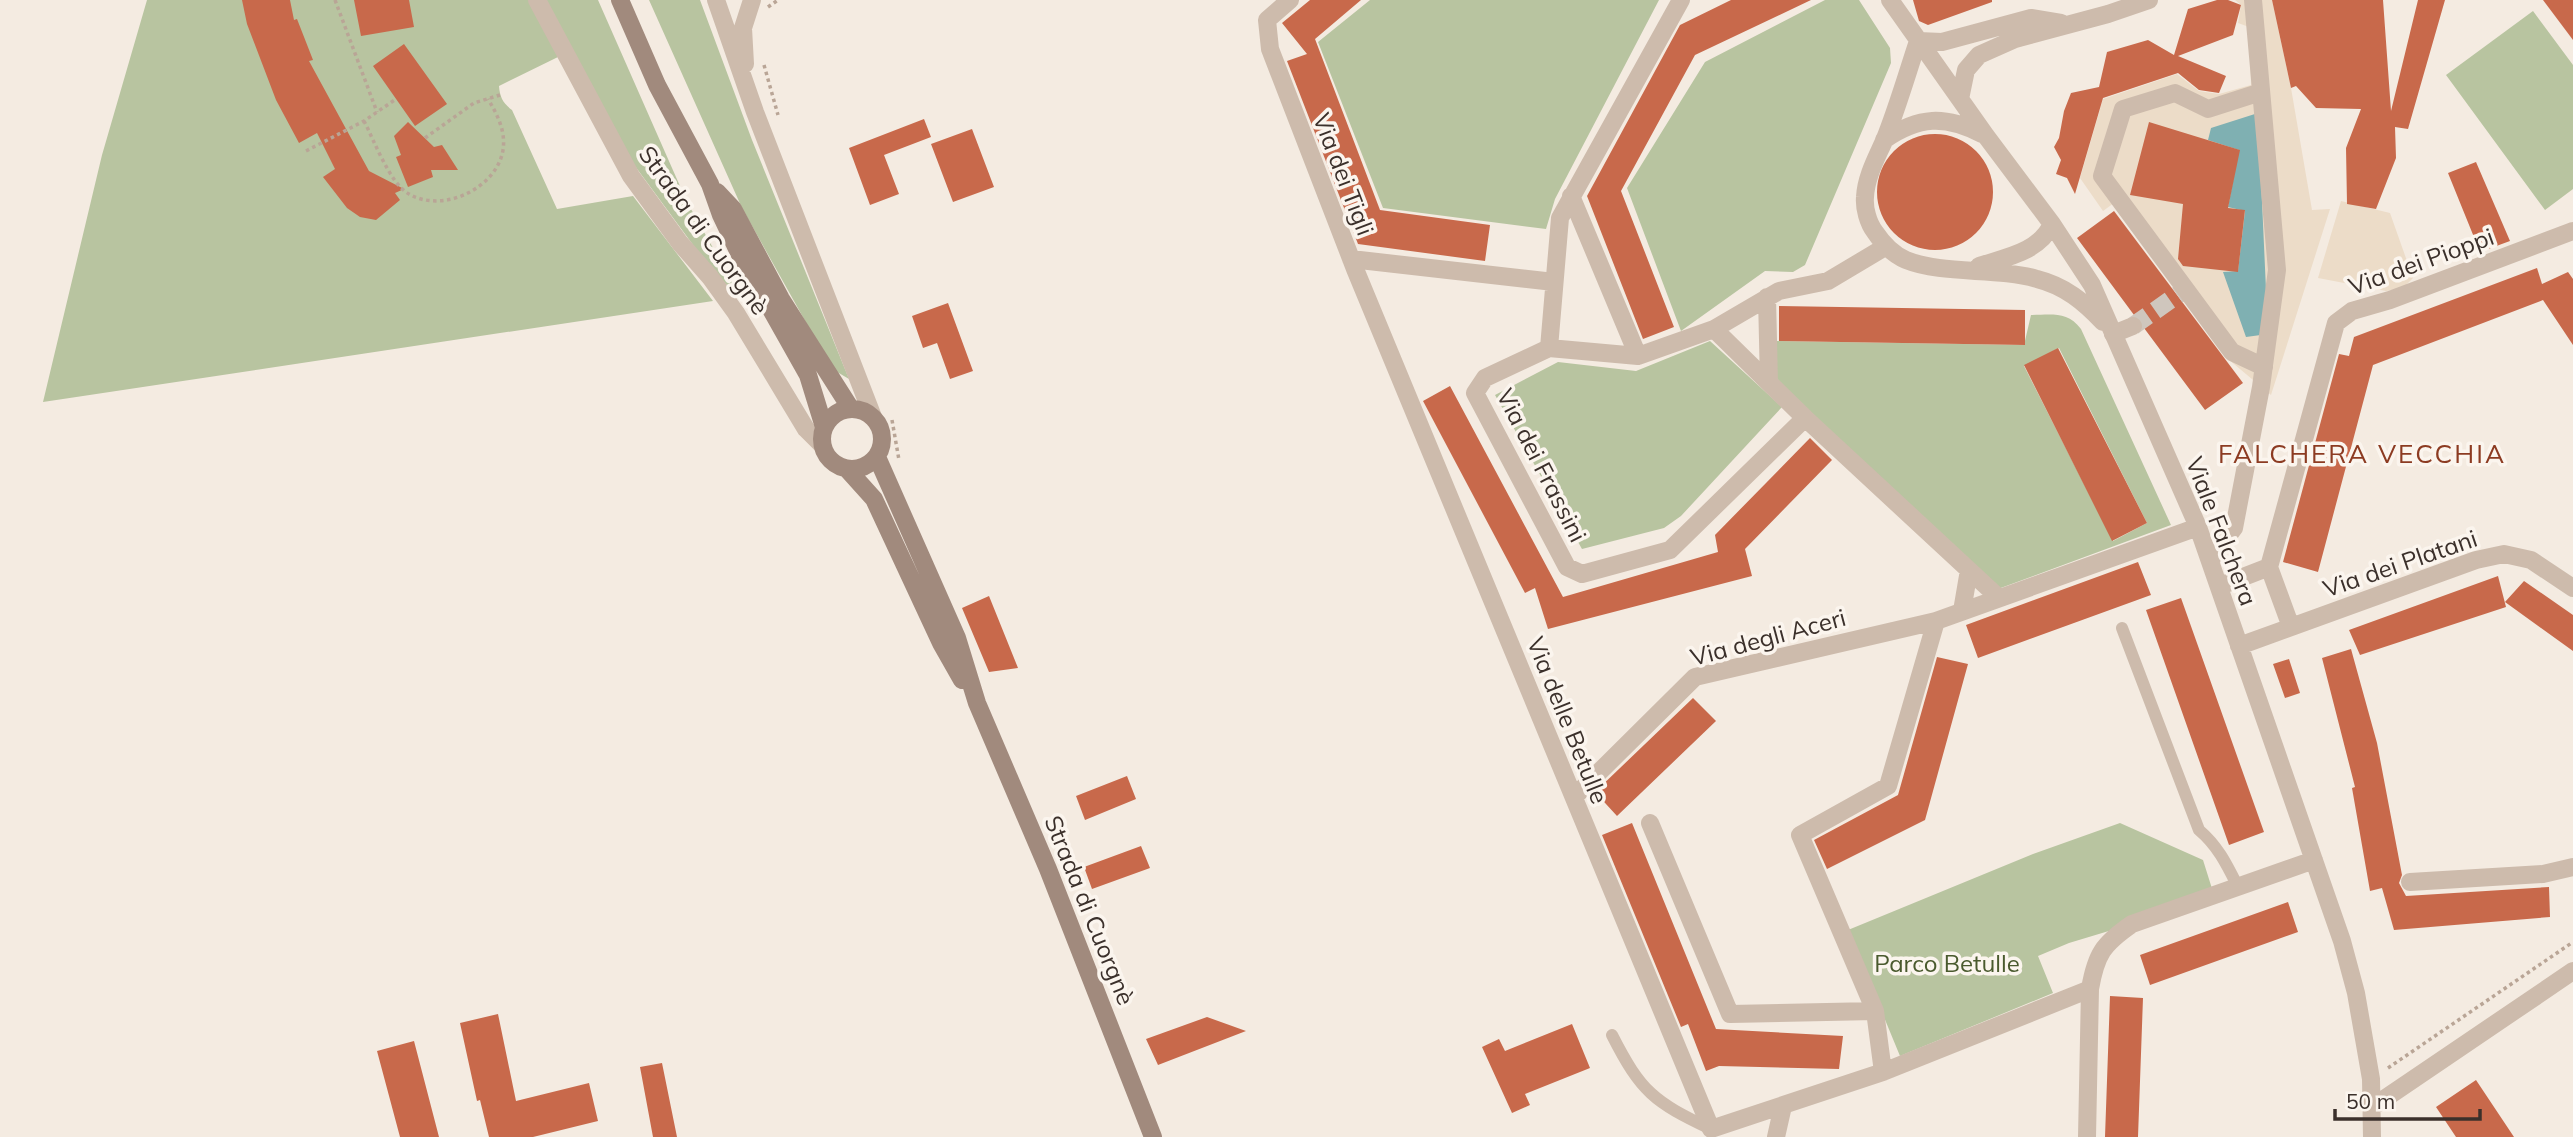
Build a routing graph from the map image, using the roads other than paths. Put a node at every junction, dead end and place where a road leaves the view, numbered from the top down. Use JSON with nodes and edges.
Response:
{"nodes":[{"id":1,"x":537,"y":0,"type":"edge"},
{"id":2,"x":620,"y":0,"type":"edge"},
{"id":3,"x":716,"y":0,"type":"edge"},
{"id":4,"x":752,"y":0,"type":"edge"},
{"id":5,"x":1290,"y":0,"type":"edge"},
{"id":6,"x":1681,"y":0,"type":"edge"},
{"id":7,"x":2149,"y":0,"type":"edge"},
{"id":8,"x":2253,"y":0,"type":"edge"},
{"id":9,"x":1893,"y":1,"type":"edge"},
{"id":10,"x":2064,"y":24,"type":"junction"},
{"id":11,"x":1918,"y":41,"type":"junction"},
{"id":12,"x":2261,"y":92,"type":"junction"},
{"id":13,"x":1960,"y":99,"type":"junction"},
{"id":14,"x":755,"y":112,"type":"junction"},
{"id":15,"x":1986,"y":136,"type":"junction"},
{"id":16,"x":1884,"y":140,"type":"junction"},
{"id":17,"x":710,"y":184,"type":"junction"},
{"id":18,"x":1571,"y":196,"type":"junction"},
{"id":19,"x":2052,"y":224,"type":"junction"},
{"id":20,"x":2570,"y":237,"type":"edge"},
{"id":21,"x":1885,"y":247,"type":"junction"},
{"id":22,"x":1350,"y":260,"type":"junction"},
{"id":23,"x":1969,"y":269,"type":"junction"},
{"id":24,"x":1555,"y":282,"type":"junction"},
{"id":25,"x":1767,"y":298,"type":"junction"},
{"id":26,"x":2133,"y":326,"type":"tunnel mouth"},
{"id":27,"x":1714,"y":329,"type":"junction"},
{"id":28,"x":2113,"y":334,"type":"junction"},
{"id":29,"x":1549,"y":348,"type":"junction"},
{"id":30,"x":1638,"y":355,"type":"junction"},
{"id":31,"x":2264,"y":367,"type":"junction"},
{"id":32,"x":1769,"y":383,"type":"junction"},
{"id":33,"x":851,"y":409,"type":"junction"},
{"id":34,"x":873,"y":417,"type":"junction"},
{"id":35,"x":1805,"y":418,"type":"junction"},
{"id":36,"x":822,"y":436,"type":"junction"},
{"id":37,"x":877,"y":457,"type":"junction"},
{"id":38,"x":847,"y":469,"type":"junction"},
{"id":39,"x":2198,"y":527,"type":"junction"},
{"id":40,"x":2211,"y":559,"type":"junction"},
{"id":41,"x":2269,"y":567,"type":"junction"},
{"id":42,"x":1969,"y":570,"type":"junction"},
{"id":43,"x":2220,"y":586,"type":"junction"},
{"id":44,"x":2573,"y":588,"type":"edge"},
{"id":45,"x":1998,"y":597,"type":"junction"},
{"id":46,"x":1962,"y":611,"type":"junction"},
{"id":47,"x":1936,"y":621,"type":"junction"},
{"id":48,"x":2291,"y":627,"type":"junction"},
{"id":49,"x":2122,"y":628,"type":"dead end"},
{"id":50,"x":2239,"y":646,"type":"junction"},
{"id":51,"x":977,"y":704,"type":"junction"},
{"id":52,"x":1574,"y":797,"type":"junction"},
{"id":53,"x":1650,"y":823,"type":"dead end"},
{"id":54,"x":2314,"y":860,"type":"junction"},
{"id":55,"x":2573,"y":867,"type":"edge"},
{"id":56,"x":2410,"y":882,"type":"dead end"},
{"id":57,"x":2238,"y":887,"type":"junction"},
{"id":58,"x":2573,"y":971,"type":"edge"},
{"id":59,"x":2090,"y":989,"type":"junction"},
{"id":60,"x":1875,"y":1011,"type":"junction"},
{"id":61,"x":1612,"y":1035,"type":"dead end"},
{"id":62,"x":1883,"y":1072,"type":"junction"},
{"id":63,"x":1783,"y":1106,"type":"junction"},
{"id":64,"x":2371,"y":1108,"type":"junction"},
{"id":65,"x":1711,"y":1129,"type":"junction"},
{"id":66,"x":1153,"y":1137,"type":"edge"},
{"id":67,"x":1776,"y":1137,"type":"edge"},
{"id":68,"x":2087,"y":1137,"type":"edge"},
{"id":69,"x":2372,"y":1137,"type":"edge"}],
"edges":[{"from":1,"to":36,"type":"street","name":"Strada di Cuorgnè"},
{"from":2,"to":17,"type":"main road","name":"Strada di Cuorgnè"},
{"from":3,"to":14,"type":"street"},
{"from":4,"to":14,"type":"street"},
{"from":5,"to":22,"type":"street","name":"Via dei Tigli"},
{"from":6,"to":18,"type":"street"},
{"from":7,"to":10,"type":"street"},
{"from":8,"to":12,"type":"street"},
{"from":9,"to":11,"type":"street","name":"Viale Falchera"},
{"from":10,"to":11,"type":"street"},
{"from":10,"to":13,"type":"street"},
{"from":11,"to":13,"type":"street","name":"Viale Falchera"},
{"from":11,"to":16,"type":"street"},
{"from":12,"to":31,"type":"street"},
{"from":12,"to":31,"type":"street"},
{"from":13,"to":15,"type":"street","name":"Viale Falchera"},
{"from":14,"to":34,"type":"street"},
{"from":15,"to":16,"type":"street"},
{"from":15,"to":19,"type":"street","name":"Viale Falchera"},
{"from":16,"to":21,"type":"street"},
{"from":17,"to":33,"type":"main road","name":"Strada di Cuorgnè"},
{"from":17,"to":36,"type":"main road","name":"Strada di Cuorgnè"},
{"from":18,"to":24,"type":"street"},
{"from":18,"to":30,"type":"street"},
{"from":19,"to":23,"type":"street"},
{"from":19,"to":28,"type":"street","name":"Viale Falchera"},
{"from":20,"to":41,"type":"street","name":"Via dei Pioppi"},
{"from":21,"to":23,"type":"street"},
{"from":21,"to":25,"type":"street","name":"Via dei Frassini"},
{"from":22,"to":24,"type":"street","name":"Via dei Tigli"},
{"from":22,"to":52,"type":"street","name":"Via delle Betulle"},
{"from":23,"to":28,"type":"street"},
{"from":24,"to":29,"type":"street"},
{"from":25,"to":27,"type":"street","name":"Via dei Frassini"},
{"from":25,"to":32,"type":"street"},
{"from":26,"to":28,"type":"street"},
{"from":27,"to":30,"type":"street","name":"Via dei Frassini"},
{"from":27,"to":32,"type":"street"},
{"from":28,"to":39,"type":"street","name":"Viale Falchera"},
{"from":29,"to":30,"type":"street","name":"Via dei Frassini"},
{"from":29,"to":35,"type":"street","name":"Via dei Frassini"},
{"from":31,"to":40,"type":"street"},
{"from":32,"to":35,"type":"street"},
{"from":33,"to":34,"type":"main road"},
{"from":33,"to":36,"type":"main road"},
{"from":34,"to":37,"type":"main road"},
{"from":35,"to":42,"type":"street"},
{"from":36,"to":38,"type":"main road"},
{"from":37,"to":38,"type":"main road"},
{"from":37,"to":51,"type":"main road","name":"Strada di Cuorgnè"},
{"from":38,"to":51,"type":"main road","name":"Strada di Cuorgnè"},
{"from":39,"to":40,"type":"street","name":"Viale Falchera"},
{"from":39,"to":45,"type":"street","name":"Via degli Aceri"},
{"from":40,"to":43,"type":"street","name":"Viale Falchera"},
{"from":41,"to":43,"type":"street"},
{"from":41,"to":48,"type":"street"},
{"from":42,"to":45,"type":"street"},
{"from":42,"to":46,"type":"street"},
{"from":43,"to":50,"type":"street","name":"Viale Falchera"},
{"from":44,"to":48,"type":"street","name":"Via dei Platani"},
{"from":45,"to":46,"type":"street","name":"Via degli Aceri"},
{"from":46,"to":47,"type":"street","name":"Via degli Aceri"},
{"from":47,"to":52,"type":"street","name":"Via degli Aceri"},
{"from":47,"to":60,"type":"street"},
{"from":48,"to":50,"type":"street","name":"Via dei Platani"},
{"from":49,"to":57,"type":"lane"},
{"from":50,"to":54,"type":"street","name":"Viale Falchera"},
{"from":51,"to":66,"type":"main road","name":"Strada di Cuorgnè"},
{"from":52,"to":65,"type":"street","name":"Via delle Betulle"},
{"from":53,"to":60,"type":"street"},
{"from":54,"to":57,"type":"street"},
{"from":54,"to":64,"type":"street","name":"Viale Falchera"},
{"from":55,"to":56,"type":"street"},
{"from":57,"to":59,"type":"street"},
{"from":58,"to":64,"type":"street"},
{"from":59,"to":62,"type":"street"},
{"from":59,"to":68,"type":"street"},
{"from":60,"to":62,"type":"street"},
{"from":61,"to":65,"type":"lane"},
{"from":62,"to":63,"type":"street"},
{"from":63,"to":65,"type":"street"},
{"from":63,"to":67,"type":"street"},
{"from":64,"to":69,"type":"street","name":"Viale Falchera"}]}
